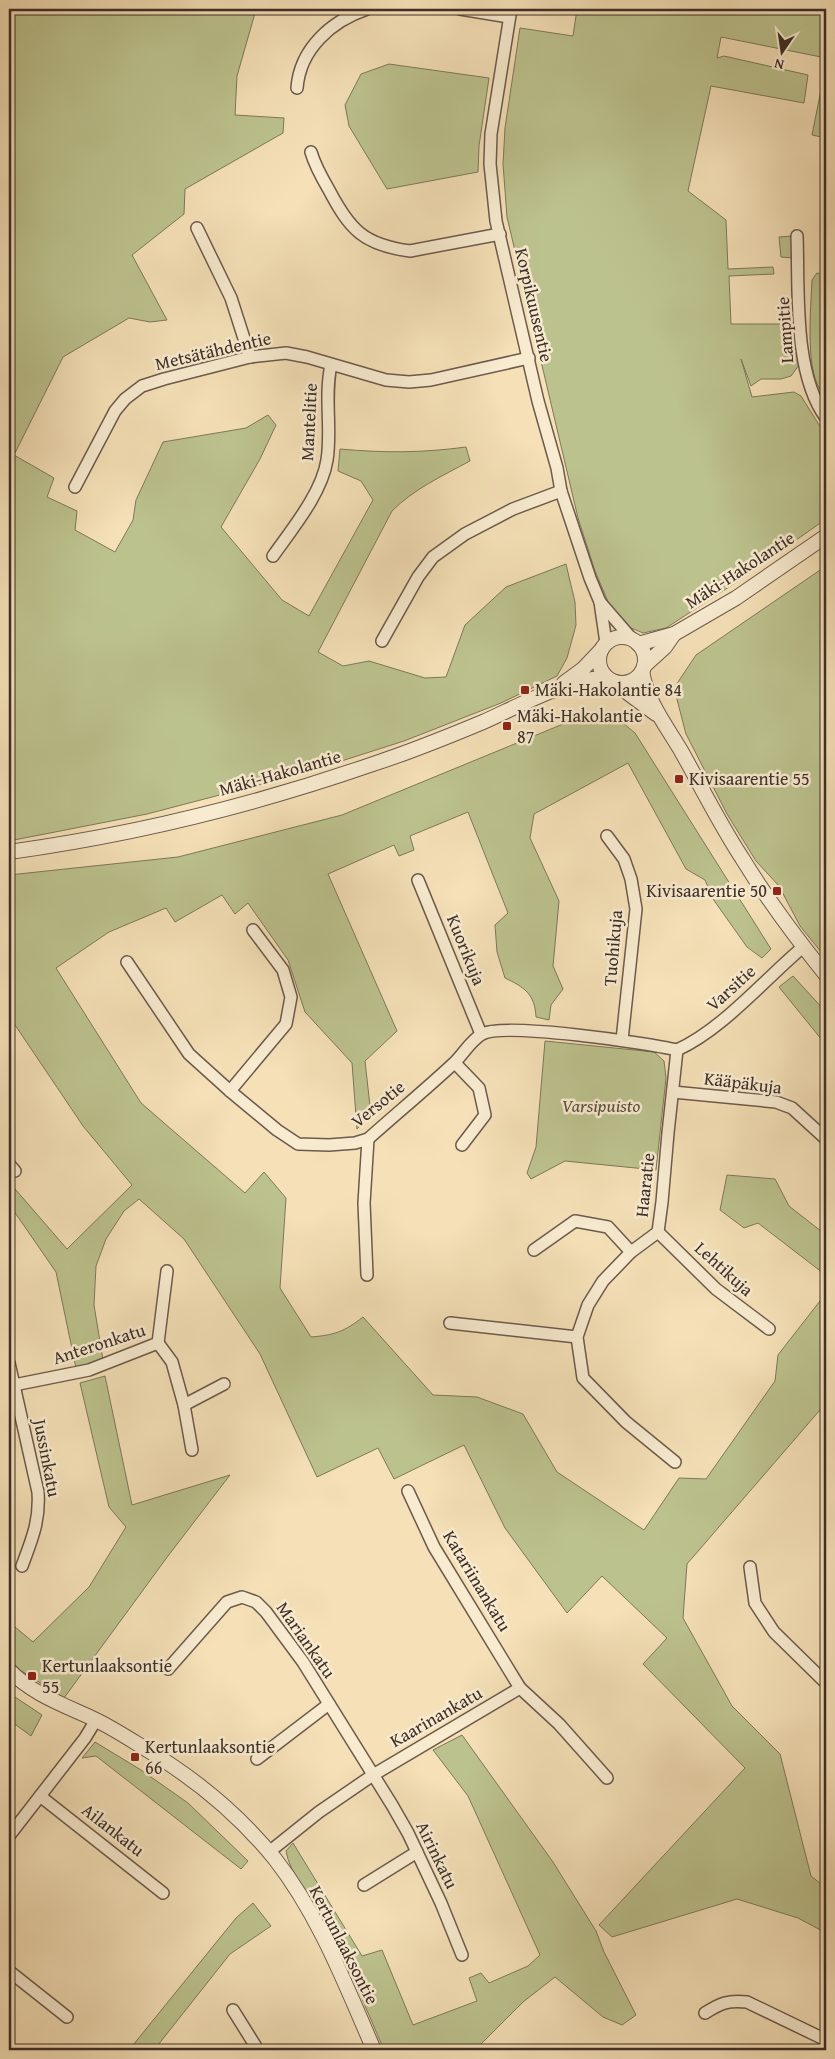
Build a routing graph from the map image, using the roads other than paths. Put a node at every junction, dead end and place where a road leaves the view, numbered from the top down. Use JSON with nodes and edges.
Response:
{"nodes":[{"id":1,"x":367,"y":9,"type":"edge"},
{"id":2,"x":460,"y":9,"type":"edge"},
{"id":3,"x":510,"y":13,"type":"edge"},
{"id":4,"x":297,"y":88,"type":"dead end"},
{"id":5,"x":311,"y":152,"type":"dead end"},
{"id":6,"x":197,"y":228,"type":"dead end"},
{"id":7,"x":500,"y":234,"type":"junction"},
{"id":8,"x":797,"y":236,"type":"dead end"},
{"id":9,"x":250,"y":358,"type":"junction"},
{"id":10,"x":529,"y":358,"type":"junction"},
{"id":11,"x":331,"y":365,"type":"junction"},
{"id":12,"x":826,"y":418,"type":"edge"},
{"id":13,"x":75,"y":486,"type":"dead end"},
{"id":14,"x":562,"y":491,"type":"junction"},
{"id":15,"x":826,"y":536,"type":"edge"},
{"id":16,"x":273,"y":556,"type":"dead end"},
{"id":17,"x":600,"y":602,"type":"junction"},
{"id":18,"x":674,"y":634,"type":"junction"},
{"id":19,"x":382,"y":641,"type":"dead end"},
{"id":20,"x":635,"y":641,"type":"junction"},
{"id":21,"x":603,"y":646,"type":"junction"},
{"id":22,"x":643,"y":669,"type":"junction"},
{"id":23,"x":610,"y":680,"type":"junction"},
{"id":24,"x":551,"y":692,"type":"junction"},
{"id":25,"x":658,"y":716,"type":"junction"},
{"id":26,"x":607,"y":836,"type":"dead end"},
{"id":27,"x":9,"y":852,"type":"edge"},
{"id":28,"x":418,"y":880,"type":"dead end"},
{"id":29,"x":253,"y":930,"type":"dead end"},
{"id":30,"x":803,"y":947,"type":"junction"},
{"id":31,"x":127,"y":962,"type":"dead end"},
{"id":32,"x":826,"y":975,"type":"edge"},
{"id":33,"x":481,"y":1034,"type":"junction"},
{"id":34,"x":622,"y":1040,"type":"junction"},
{"id":35,"x":678,"y":1050,"type":"junction"},
{"id":36,"x":455,"y":1063,"type":"junction"},
{"id":37,"x":230,"y":1091,"type":"junction"},
{"id":38,"x":673,"y":1092,"type":"junction"},
{"id":39,"x":368,"y":1139,"type":"junction"},
{"id":40,"x":826,"y":1139,"type":"edge"},
{"id":41,"x":462,"y":1145,"type":"dead end"},
{"id":42,"x":658,"y":1232,"type":"junction"},
{"id":43,"x":534,"y":1250,"type":"dead end"},
{"id":44,"x":630,"y":1252,"type":"junction"},
{"id":45,"x":167,"y":1271,"type":"dead end"},
{"id":46,"x":367,"y":1275,"type":"dead end"},
{"id":47,"x":450,"y":1323,"type":"dead end"},
{"id":48,"x":769,"y":1329,"type":"dead end"},
{"id":49,"x":577,"y":1337,"type":"junction"},
{"id":50,"x":158,"y":1343,"type":"junction"},
{"id":51,"x":9,"y":1363,"type":"edge"},
{"id":52,"x":224,"y":1384,"type":"dead end"},
{"id":53,"x":11,"y":1385,"type":"edge"},
{"id":54,"x":184,"y":1405,"type":"junction"},
{"id":55,"x":192,"y":1450,"type":"dead end"},
{"id":56,"x":675,"y":1462,"type":"dead end"},
{"id":57,"x":408,"y":1491,"type":"dead end"},
{"id":58,"x":22,"y":1566,"type":"dead end"},
{"id":59,"x":750,"y":1568,"type":"dead end"},
{"id":60,"x":168,"y":1669,"type":"dead end"},
{"id":61,"x":9,"y":1670,"type":"edge"},
{"id":62,"x":826,"y":1683,"type":"edge"},
{"id":63,"x":520,"y":1688,"type":"junction"},
{"id":64,"x":329,"y":1704,"type":"junction"},
{"id":65,"x":96,"y":1720,"type":"junction"},
{"id":66,"x":257,"y":1758,"type":"dead end"},
{"id":67,"x":373,"y":1775,"type":"junction"},
{"id":68,"x":607,"y":1778,"type":"dead end"},
{"id":69,"x":40,"y":1796,"type":"junction"},
{"id":70,"x":13,"y":1822,"type":"edge"},
{"id":71,"x":9,"y":1836,"type":"edge"},
{"id":72,"x":269,"y":1852,"type":"junction"},
{"id":73,"x":417,"y":1852,"type":"junction"},
{"id":74,"x":364,"y":1885,"type":"dead end"},
{"id":75,"x":163,"y":1893,"type":"dead end"},
{"id":76,"x":462,"y":1955,"type":"dead end"},
{"id":77,"x":9,"y":1971,"type":"edge"},
{"id":78,"x":233,"y":2010,"type":"dead end"},
{"id":79,"x":705,"y":2013,"type":"dead end"},
{"id":80,"x":67,"y":2017,"type":"dead end"},
{"id":81,"x":826,"y":2040,"type":"edge"},
{"id":82,"x":258,"y":2050,"type":"edge"},
{"id":83,"x":374,"y":2050,"type":"edge"}],
"edges":[{"from":1,"to":4,"type":"street"},
{"from":2,"to":3,"type":"street"},
{"from":3,"to":7,"type":"street","name":"Korpikuusentie"},
{"from":5,"to":7,"type":"street"},
{"from":6,"to":9,"type":"street"},
{"from":7,"to":10,"type":"street","name":"Korpikuusentie"},
{"from":8,"to":12,"type":"street","name":"Lampitie"},
{"from":9,"to":11,"type":"street","name":"Metsätähdentie"},
{"from":9,"to":13,"type":"street","name":"Metsätähdentie"},
{"from":10,"to":11,"type":"street","name":"Metsätähdentie"},
{"from":10,"to":14,"type":"street","name":"Korpikuusentie"},
{"from":11,"to":16,"type":"street","name":"Mantelitie"},
{"from":14,"to":17,"type":"street","name":"Korpikuusentie"},
{"from":14,"to":19,"type":"street"},
{"from":15,"to":18,"type":"street","name":"Mäki-Hakolantie"},
{"from":17,"to":20,"type":"street","name":"Korpikuusentie"},
{"from":17,"to":21,"type":"street","name":"Korpikuusentie"},
{"from":18,"to":20,"type":"street","name":"Mäki-Hakolantie"},
{"from":18,"to":22,"type":"street","name":"Mäki-Hakolantie"},
{"from":20,"to":21,"type":"street"},
{"from":20,"to":22,"type":"street"},
{"from":21,"to":23,"type":"street"},
{"from":21,"to":24,"type":"street","name":"Mäki-Hakolantie"},
{"from":22,"to":23,"type":"street"},
{"from":22,"to":25,"type":"street"},
{"from":23,"to":24,"type":"street","name":"Mäki-Hakolantie"},
{"from":23,"to":25,"type":"street"},
{"from":24,"to":27,"type":"street","name":"Mäki-Hakolantie"},
{"from":25,"to":30,"type":"street"},
{"from":26,"to":34,"type":"street","name":"Tuohikuja"},
{"from":28,"to":33,"type":"street","name":"Kuorikuja"},
{"from":29,"to":37,"type":"street"},
{"from":30,"to":32,"type":"street"},
{"from":30,"to":35,"type":"street","name":"Varsitie"},
{"from":31,"to":37,"type":"street","name":"Versotie"},
{"from":33,"to":34,"type":"street"},
{"from":33,"to":36,"type":"street","name":"Versotie"},
{"from":34,"to":35,"type":"street"},
{"from":35,"to":38,"type":"street","name":"Haaratie"},
{"from":36,"to":39,"type":"street","name":"Versotie"},
{"from":36,"to":41,"type":"street"},
{"from":37,"to":39,"type":"street","name":"Versotie"},
{"from":38,"to":40,"type":"street","name":"Kääpäkuja"},
{"from":38,"to":42,"type":"street","name":"Haaratie"},
{"from":39,"to":46,"type":"street"},
{"from":42,"to":44,"type":"street","name":"Haaratie"},
{"from":42,"to":48,"type":"street","name":"Lehtikuja"},
{"from":43,"to":44,"type":"street"},
{"from":44,"to":49,"type":"street","name":"Haaratie"},
{"from":45,"to":50,"type":"street","name":"Anteronkatu"},
{"from":47,"to":49,"type":"street"},
{"from":49,"to":56,"type":"street","name":"Haaratie"},
{"from":50,"to":53,"type":"street","name":"Anteronkatu"},
{"from":50,"to":54,"type":"street"},
{"from":51,"to":53,"type":"street","name":"Jussinkatu"},
{"from":52,"to":54,"type":"street"},
{"from":53,"to":58,"type":"street","name":"Jussinkatu"},
{"from":54,"to":55,"type":"street"},
{"from":57,"to":63,"type":"street","name":"Katariinankatu"},
{"from":59,"to":62,"type":"street"},
{"from":60,"to":64,"type":"street","name":"Mariankatu"},
{"from":61,"to":65,"type":"street","name":"Kertunlaaksontie"},
{"from":63,"to":67,"type":"street","name":"Kaarinankatu"},
{"from":63,"to":68,"type":"street"},
{"from":64,"to":66,"type":"street"},
{"from":64,"to":67,"type":"street","name":"Mariankatu"},
{"from":65,"to":69,"type":"street"},
{"from":65,"to":72,"type":"street","name":"Kertunlaaksontie"},
{"from":67,"to":72,"type":"street","name":"Kaarinankatu"},
{"from":67,"to":73,"type":"street","name":"Airinkatu"},
{"from":69,"to":70,"type":"street"},
{"from":69,"to":75,"type":"street","name":"Ailankatu"},
{"from":70,"to":71,"type":"street"},
{"from":72,"to":83,"type":"street","name":"Kertunlaaksontie"},
{"from":73,"to":74,"type":"street"},
{"from":73,"to":76,"type":"street","name":"Airinkatu"},
{"from":77,"to":80,"type":"street"},
{"from":78,"to":82,"type":"street"},
{"from":79,"to":81,"type":"street"}]}
